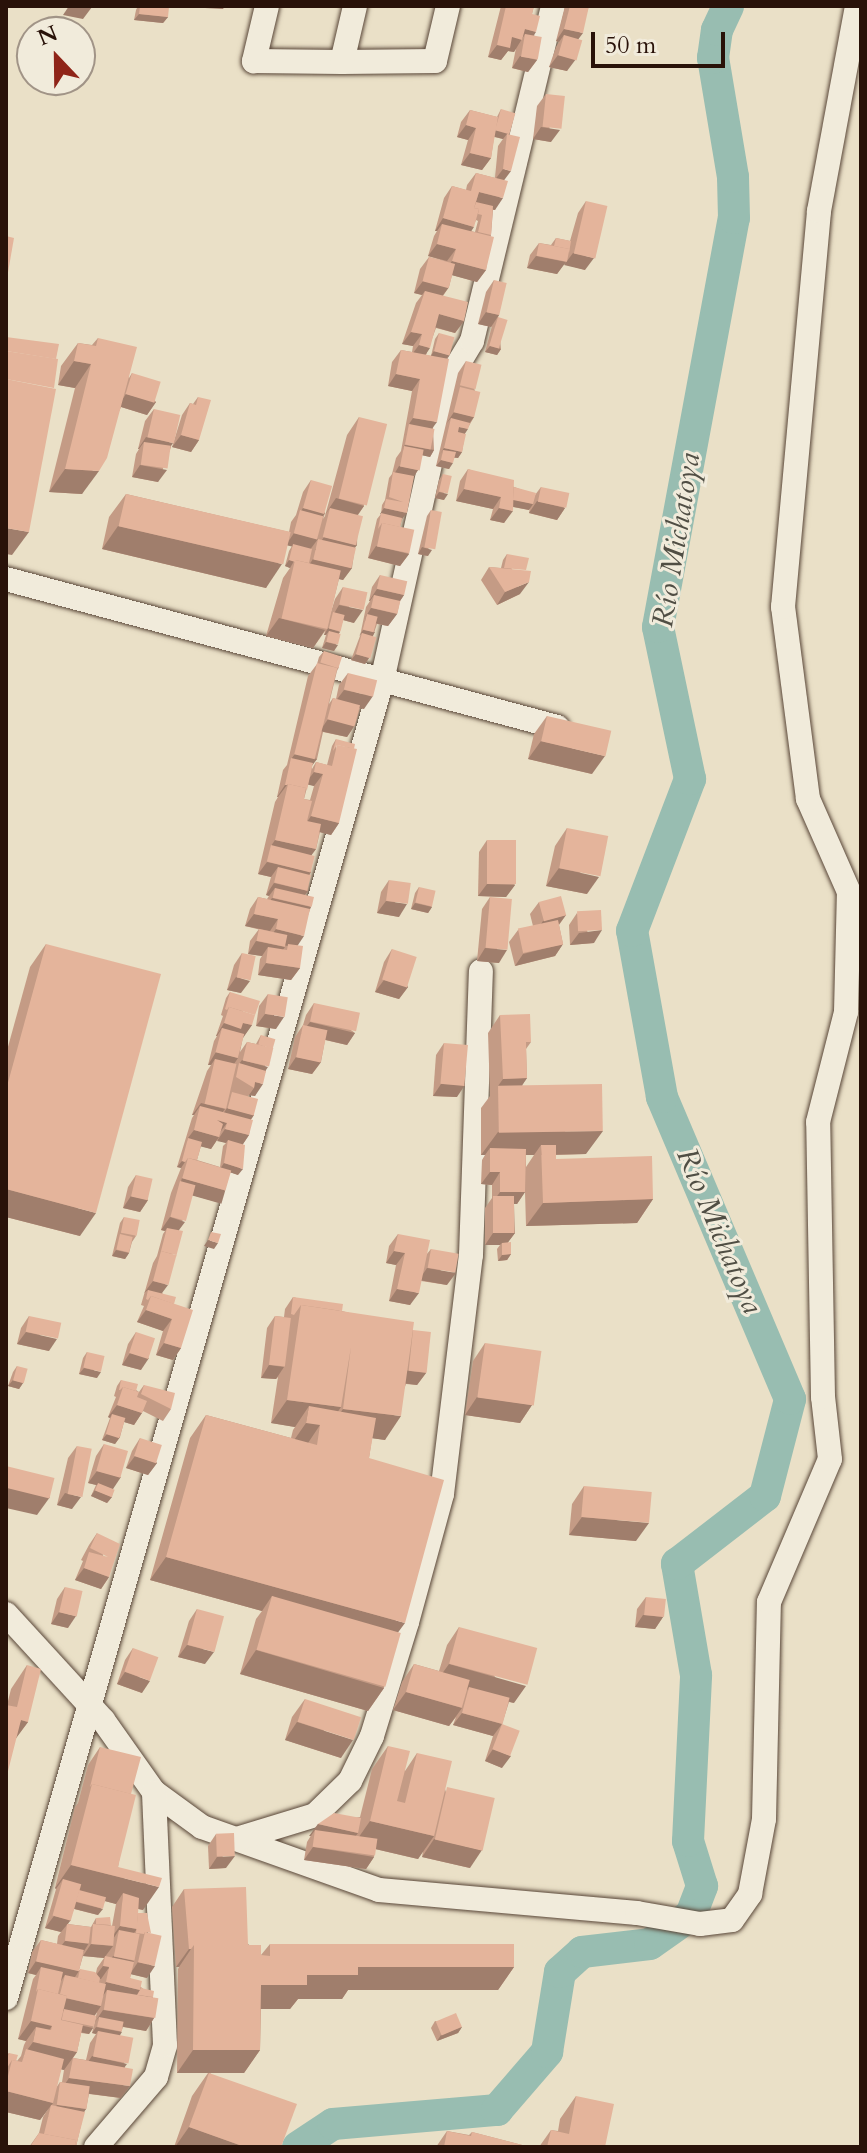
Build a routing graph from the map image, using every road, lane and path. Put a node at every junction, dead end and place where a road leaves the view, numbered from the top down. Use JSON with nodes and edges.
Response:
{"nodes":[{"id":1,"x":267,"y":6,"type":"edge"},
{"id":2,"x":355,"y":6,"type":"edge"},
{"id":3,"x":448,"y":6,"type":"edge"},
{"id":4,"x":553,"y":6,"type":"edge"},
{"id":5,"x":857,"y":6,"type":"edge"},
{"id":6,"x":342,"y":62,"type":"junction"},
{"id":7,"x":6,"y":579,"type":"edge"},
{"id":8,"x":382,"y":681,"type":"junction"},
{"id":9,"x":557,"y":727,"type":"edge"},
{"id":10,"x":481,"y":971,"type":"dead end"},
{"id":11,"x":6,"y":1614,"type":"edge"},
{"id":12,"x":87,"y":1702,"type":"junction"},
{"id":13,"x":154,"y":1792,"type":"junction"},
{"id":14,"x":240,"y":1838,"type":"junction"},
{"id":15,"x":6,"y":1998,"type":"edge"},
{"id":16,"x":96,"y":2147,"type":"edge"}],
"edges":[{"from":1,"to":6,"type":"street"},
{"from":2,"to":6,"type":"street"},
{"from":3,"to":6,"type":"street"},
{"from":4,"to":8,"type":"street"},
{"from":5,"to":14,"type":"street"},
{"from":7,"to":8,"type":"street"},
{"from":8,"to":9,"type":"street"},
{"from":8,"to":12,"type":"street"},
{"from":10,"to":14,"type":"street"},
{"from":11,"to":12,"type":"street"},
{"from":12,"to":13,"type":"street"},
{"from":12,"to":15,"type":"street"},
{"from":13,"to":14,"type":"street"},
{"from":13,"to":16,"type":"street"}]}
